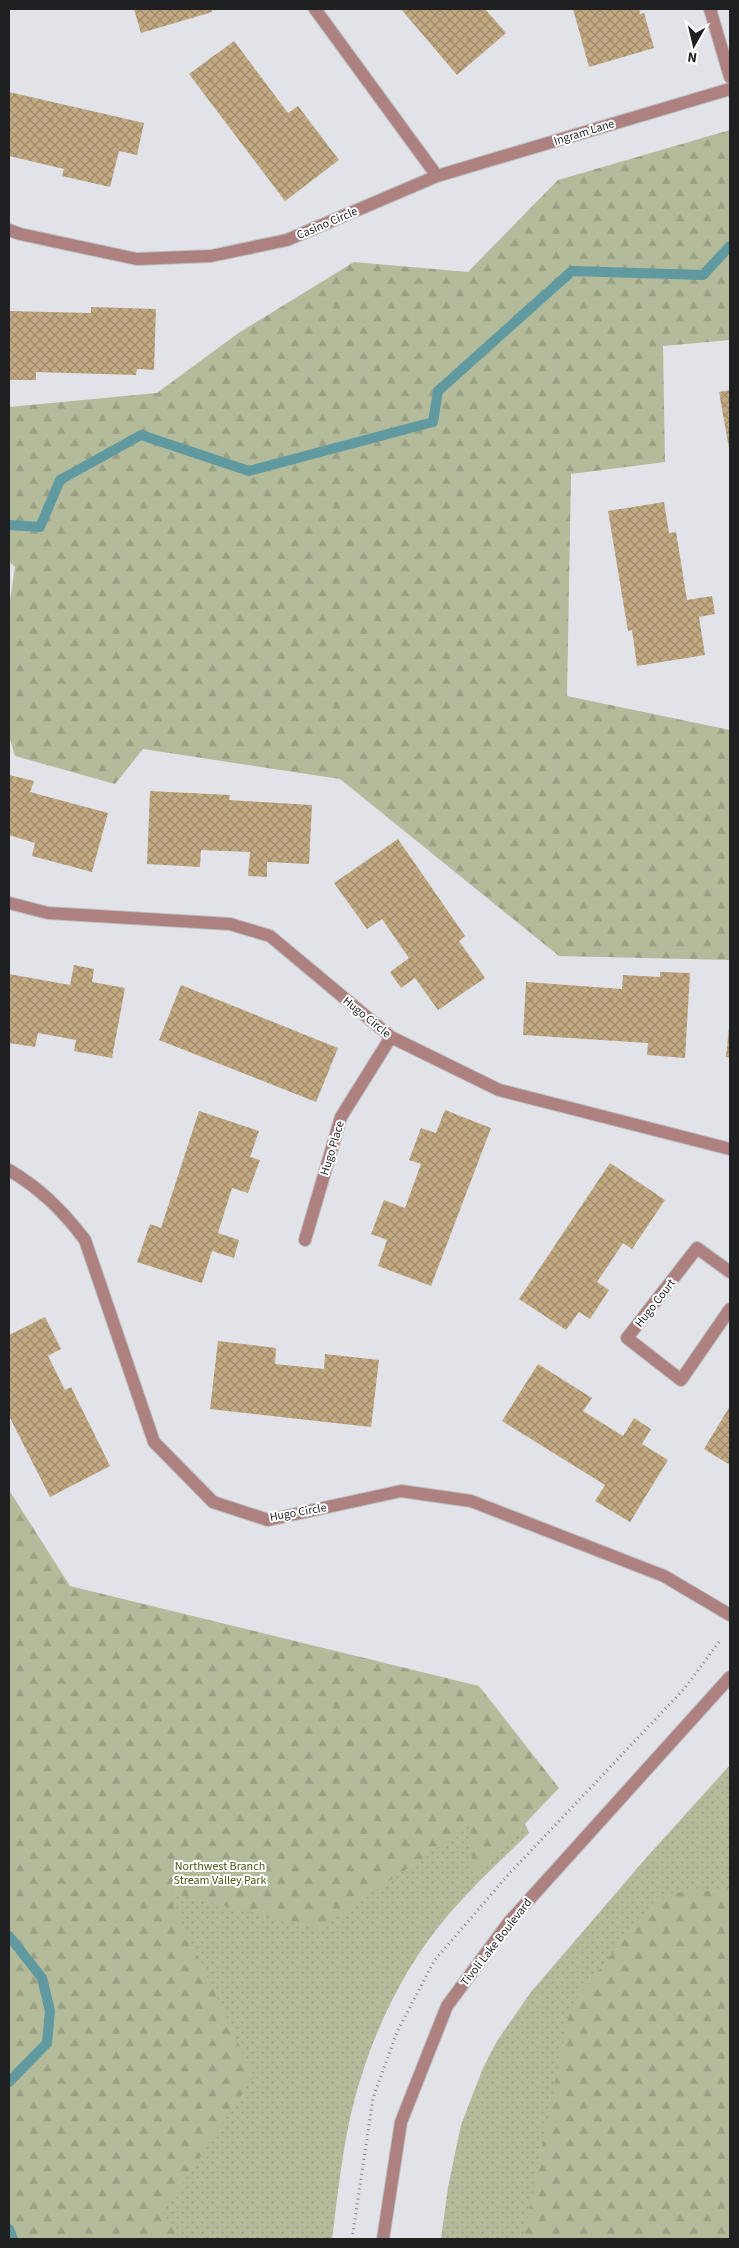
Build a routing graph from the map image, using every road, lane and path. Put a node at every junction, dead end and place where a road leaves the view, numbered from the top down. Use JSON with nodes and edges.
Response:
{"nodes":[{"id":1,"x":315,"y":9,"type":"edge"},
{"id":2,"x":710,"y":9,"type":"edge"},
{"id":3,"x":730,"y":77,"type":"edge"},
{"id":4,"x":730,"y":88,"type":"edge"},
{"id":5,"x":437,"y":176,"type":"junction"},
{"id":6,"x":9,"y":230,"type":"edge"},
{"id":7,"x":9,"y":903,"type":"edge"},
{"id":8,"x":391,"y":1037,"type":"junction"},
{"id":9,"x":730,"y":1149,"type":"edge"},
{"id":10,"x":9,"y":1170,"type":"edge"},
{"id":11,"x":305,"y":1240,"type":"dead end"},
{"id":12,"x":730,"y":1272,"type":"edge"},
{"id":13,"x":730,"y":1309,"type":"edge"},
{"id":14,"x":730,"y":1615,"type":"edge"},
{"id":15,"x":730,"y":1677,"type":"edge"},
{"id":16,"x":383,"y":2239,"type":"edge"}],
"edges":[{"from":1,"to":5,"type":"street"},
{"from":2,"to":3,"type":"street"},
{"from":4,"to":5,"type":"street","name":"Ingram Lane"},
{"from":5,"to":6,"type":"street","name":"Casino Circle"},
{"from":7,"to":8,"type":"street","name":"Hugo Circle"},
{"from":8,"to":9,"type":"street","name":"Hugo Circle"},
{"from":8,"to":11,"type":"street","name":"Hugo Place"},
{"from":10,"to":14,"type":"street","name":"Hugo Circle"},
{"from":12,"to":13,"type":"street","name":"Hugo Court"},
{"from":15,"to":16,"type":"street","name":"Tivoli Lake Boulevard"}]}
